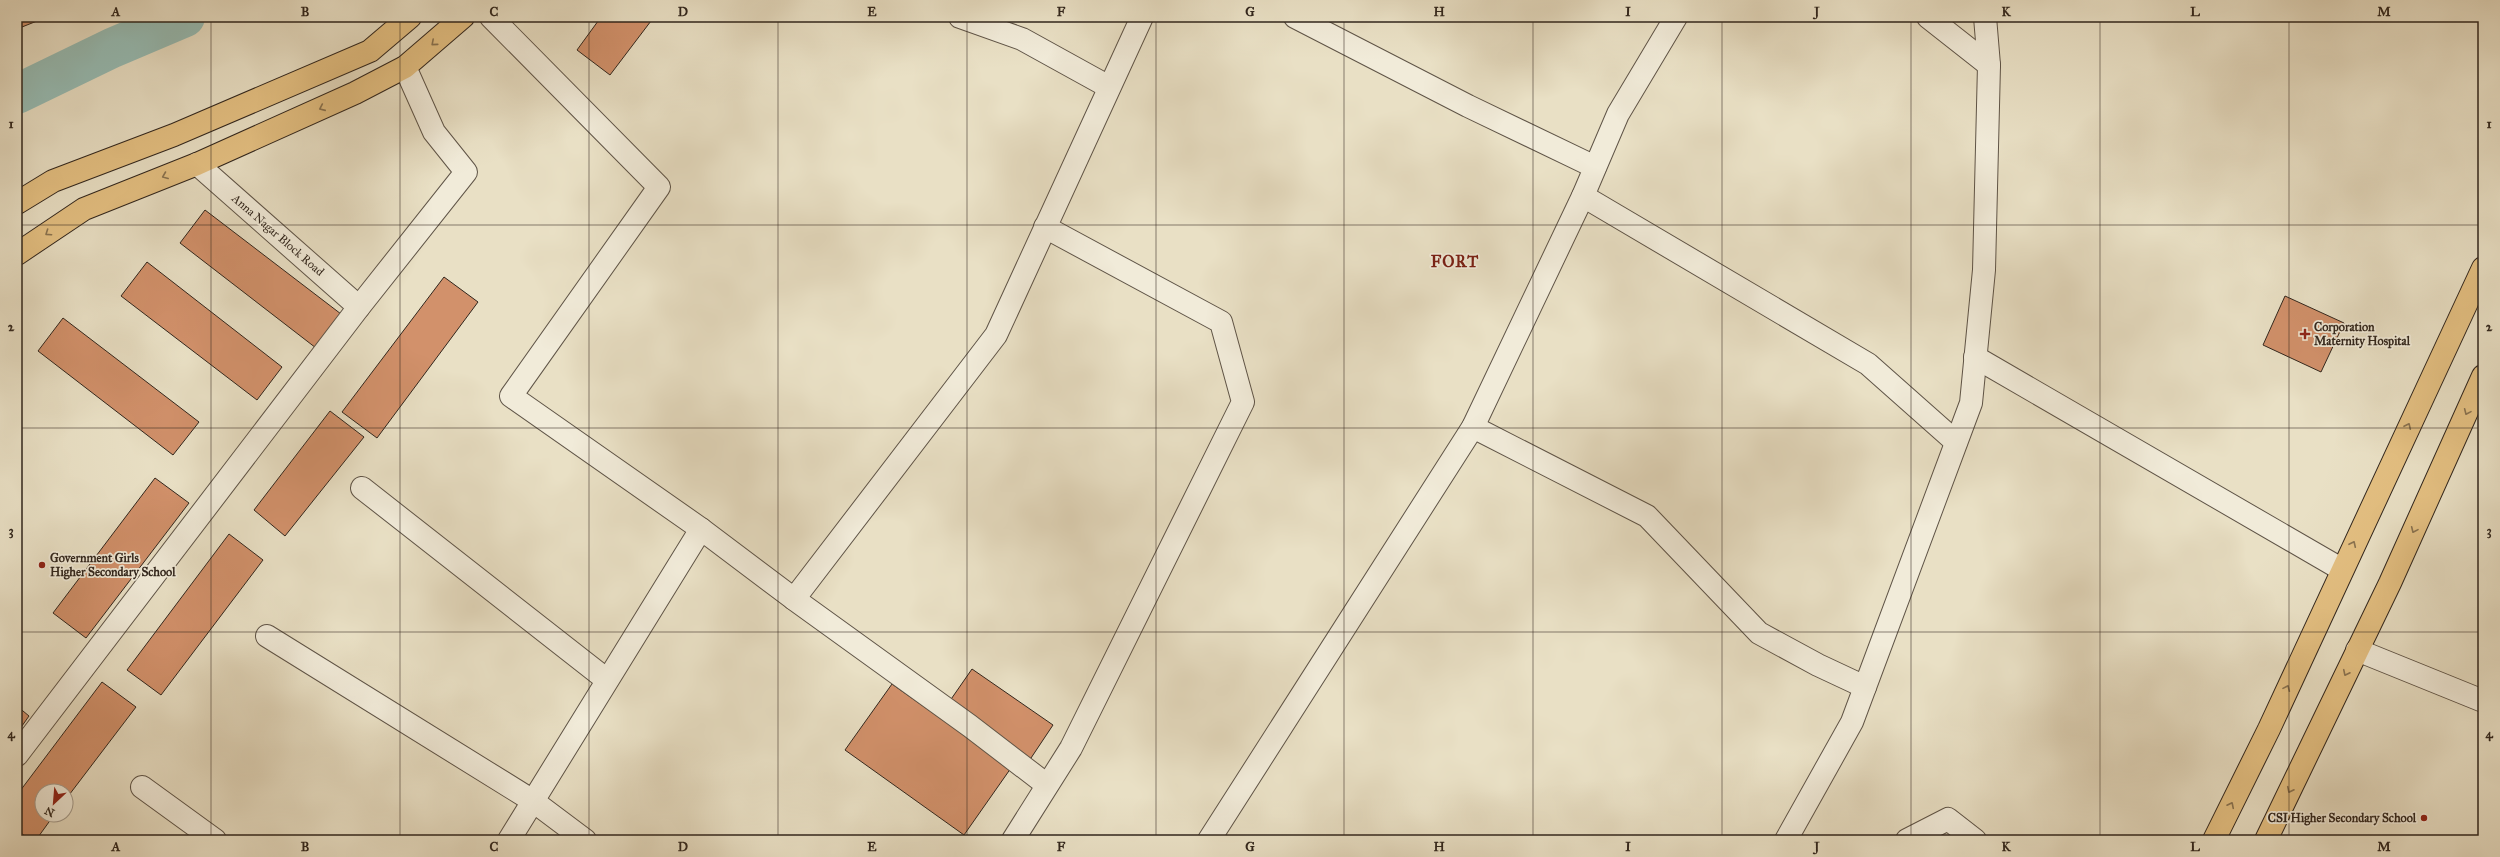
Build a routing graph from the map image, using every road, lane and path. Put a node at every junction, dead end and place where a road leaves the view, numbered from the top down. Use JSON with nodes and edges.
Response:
{"nodes":[{"id":1,"x":410,"y":17,"type":"edge"},
{"id":2,"x":463,"y":17,"type":"edge"},
{"id":3,"x":491,"y":17,"type":"edge"},
{"id":4,"x":960,"y":17,"type":"edge"},
{"id":5,"x":1142,"y":17,"type":"edge"},
{"id":6,"x":1295,"y":17,"type":"edge"},
{"id":7,"x":1676,"y":17,"type":"edge"},
{"id":8,"x":1928,"y":17,"type":"edge"},
{"id":9,"x":1985,"y":17,"type":"edge"},
{"id":10,"x":1989,"y":65,"type":"junction"},
{"id":11,"x":405,"y":68,"type":"junction"},
{"id":12,"x":1109,"y":87,"type":"junction"},
{"id":13,"x":197,"y":164,"type":"junction"},
{"id":14,"x":1595,"y":167,"type":"junction"},
{"id":15,"x":1583,"y":196,"type":"junction"},
{"id":16,"x":17,"y":204,"type":"edge"},
{"id":17,"x":1045,"y":227,"type":"junction"},
{"id":18,"x":17,"y":254,"type":"edge"},
{"id":19,"x":2483,"y":268,"type":"edge"},
{"id":20,"x":359,"y":307,"type":"junction"},
{"id":21,"x":1975,"y":357,"type":"junction"},
{"id":22,"x":2483,"y":376,"type":"edge"},
{"id":23,"x":1473,"y":427,"type":"junction"},
{"id":24,"x":1956,"y":442,"type":"junction"},
{"id":25,"x":362,"y":488,"type":"dead end"},
{"id":26,"x":701,"y":529,"type":"junction"},
{"id":27,"x":2341,"y":569,"type":"junction"},
{"id":28,"x":794,"y":599,"type":"junction"},
{"id":29,"x":267,"y":636,"type":"dead end"},
{"id":30,"x":2357,"y":650,"type":"junction"},
{"id":31,"x":607,"y":680,"type":"junction"},
{"id":32,"x":1865,"y":686,"type":"junction"},
{"id":33,"x":2483,"y":701,"type":"edge"},
{"id":34,"x":17,"y":755,"type":"edge"},
{"id":35,"x":1048,"y":785,"type":"junction"},
{"id":36,"x":142,"y":787,"type":"dead end"},
{"id":37,"x":533,"y":801,"type":"junction"},
{"id":38,"x":216,"y":840,"type":"edge"},
{"id":39,"x":509,"y":840,"type":"edge"},
{"id":40,"x":585,"y":840,"type":"edge"},
{"id":41,"x":1013,"y":840,"type":"edge"},
{"id":42,"x":1209,"y":840,"type":"edge"},
{"id":43,"x":1786,"y":840,"type":"edge"},
{"id":44,"x":1907,"y":840,"type":"edge"},
{"id":45,"x":1975,"y":840,"type":"edge"},
{"id":46,"x":2214,"y":840,"type":"edge"},
{"id":47,"x":2266,"y":840,"type":"edge"}],
"edges":[{"from":1,"to":16,"type":"main road"},
{"from":2,"to":11,"type":"main road","one_way":true},
{"from":3,"to":26,"type":"street"},
{"from":4,"to":12,"type":"street"},
{"from":5,"to":12,"type":"street"},
{"from":6,"to":14,"type":"street"},
{"from":7,"to":14,"type":"street"},
{"from":8,"to":10,"type":"street"},
{"from":9,"to":10,"type":"street"},
{"from":10,"to":21,"type":"street"},
{"from":11,"to":13,"type":"main road","one_way":true},
{"from":11,"to":20,"type":"street"},
{"from":12,"to":17,"type":"street"},
{"from":13,"to":18,"type":"main road","one_way":true},
{"from":13,"to":20,"type":"street","name":"Anna Nagar Block Road"},
{"from":14,"to":15,"type":"street"},
{"from":15,"to":23,"type":"street"},
{"from":15,"to":24,"type":"street"},
{"from":17,"to":28,"type":"street"},
{"from":17,"to":35,"type":"street"},
{"from":27,"to":19,"type":"main road","one_way":true},
{"from":20,"to":34,"type":"street"},
{"from":21,"to":24,"type":"street"},
{"from":21,"to":27,"type":"street"},
{"from":22,"to":30,"type":"main road","one_way":true},
{"from":23,"to":32,"type":"street"},
{"from":23,"to":42,"type":"street"},
{"from":24,"to":32,"type":"street"},
{"from":25,"to":31,"type":"street"},
{"from":26,"to":28,"type":"street"},
{"from":26,"to":31,"type":"street"},
{"from":46,"to":27,"type":"main road","one_way":true},
{"from":28,"to":35,"type":"street"},
{"from":29,"to":37,"type":"street"},
{"from":30,"to":33,"type":"street"},
{"from":30,"to":47,"type":"main road","one_way":true},
{"from":31,"to":37,"type":"street"},
{"from":32,"to":43,"type":"street"},
{"from":35,"to":41,"type":"street"},
{"from":36,"to":38,"type":"street"},
{"from":37,"to":39,"type":"street"},
{"from":37,"to":40,"type":"street"},
{"from":44,"to":45,"type":"street"}]}
